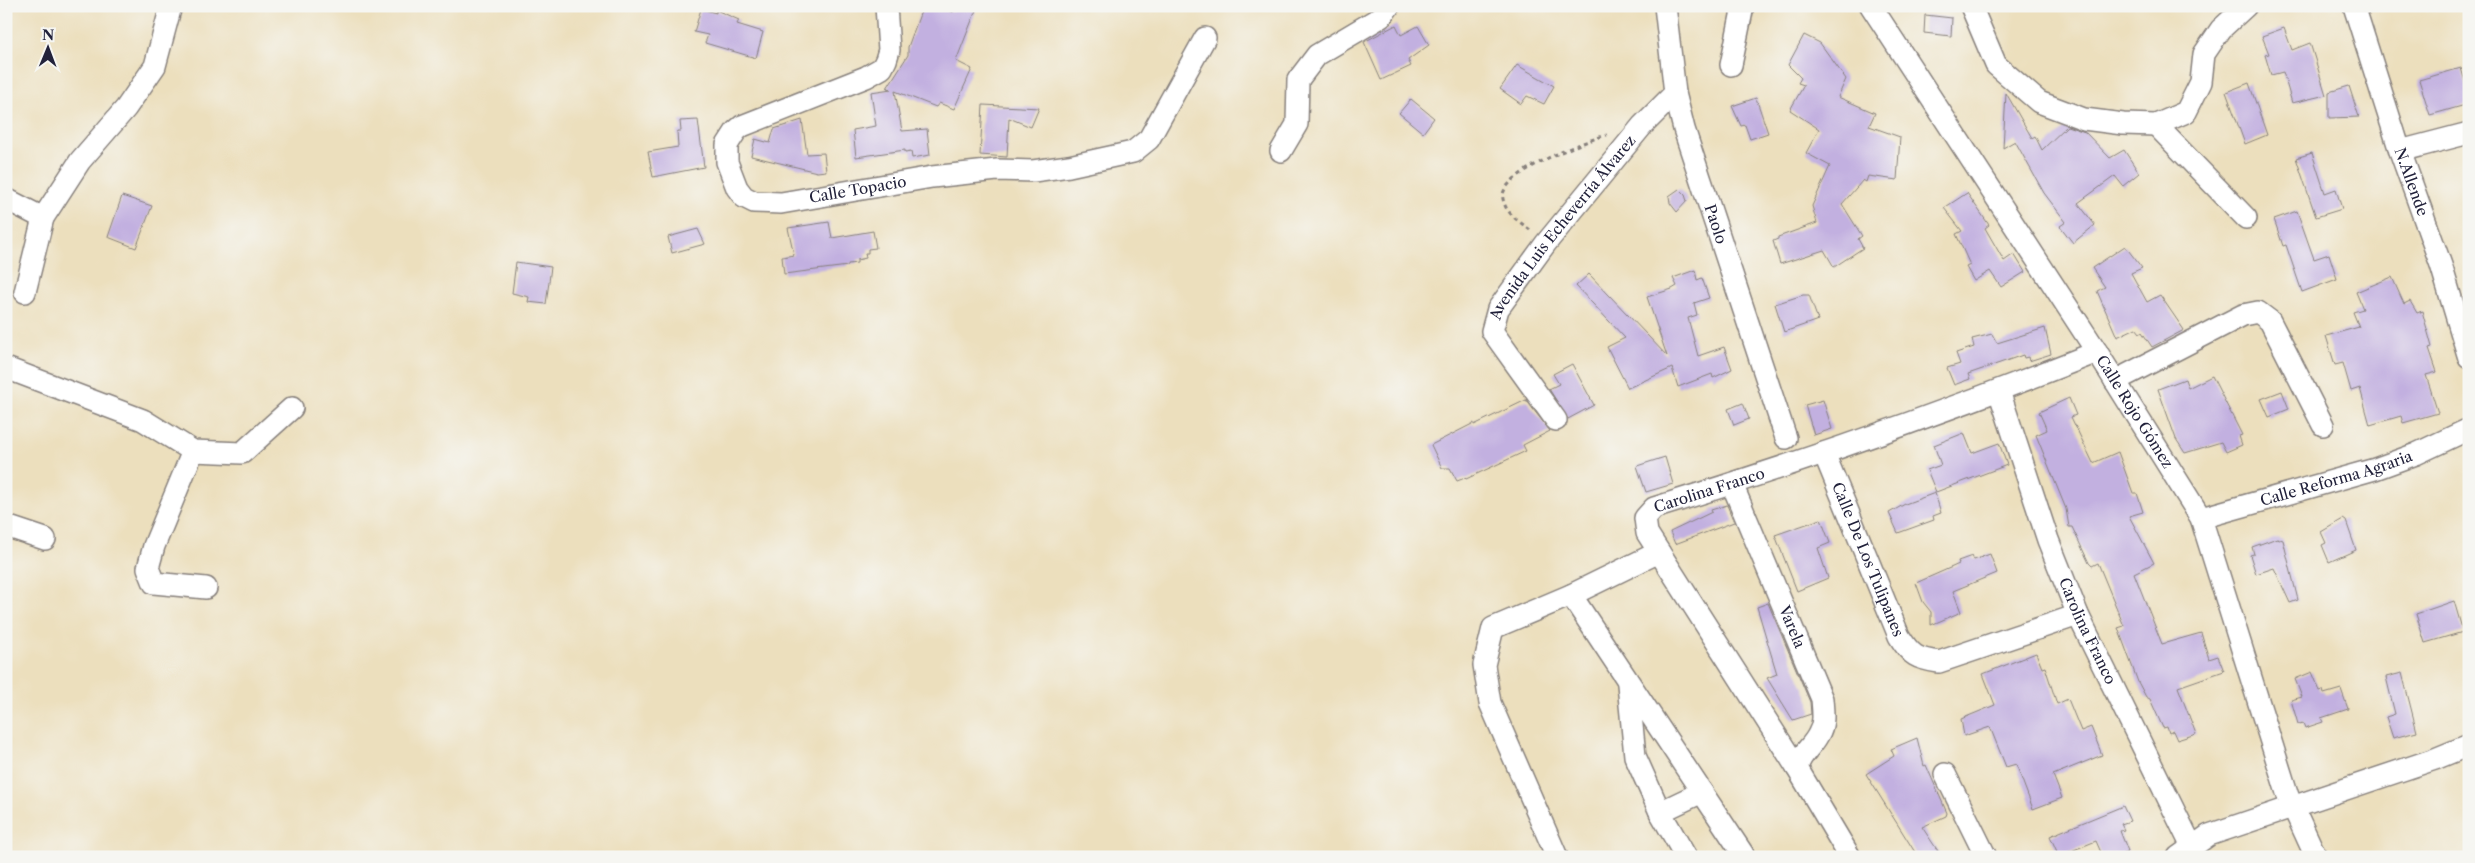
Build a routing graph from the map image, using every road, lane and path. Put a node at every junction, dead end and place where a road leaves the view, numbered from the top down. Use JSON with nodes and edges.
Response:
{"nodes":[{"id":1,"x":171,"y":6,"type":"edge"},
{"id":2,"x":886,"y":6,"type":"edge"},
{"id":3,"x":1389,"y":6,"type":"edge"},
{"id":4,"x":1665,"y":6,"type":"edge"},
{"id":5,"x":1742,"y":6,"type":"edge"},
{"id":6,"x":1871,"y":6,"type":"edge"},
{"id":7,"x":1971,"y":6,"type":"edge"},
{"id":8,"x":2246,"y":6,"type":"edge"},
{"id":9,"x":2354,"y":6,"type":"edge"},
{"id":10,"x":1204,"y":38,"type":"dead end"},
{"id":11,"x":1731,"y":65,"type":"dead end"},
{"id":12,"x":1675,"y":93,"type":"junction"},
{"id":13,"x":2156,"y":125,"type":"junction"},
{"id":14,"x":1642,"y":126,"type":"junction"},
{"id":15,"x":2469,"y":134,"type":"edge"},
{"id":16,"x":1280,"y":151,"type":"dead end"},
{"id":17,"x":2400,"y":151,"type":"junction"},
{"id":18,"x":6,"y":199,"type":"edge"},
{"id":19,"x":43,"y":218,"type":"junction"},
{"id":20,"x":2246,"y":218,"type":"dead end"},
{"id":21,"x":1546,"y":243,"type":"junction"},
{"id":22,"x":25,"y":292,"type":"dead end"},
{"id":23,"x":2097,"y":352,"type":"junction"},
{"id":24,"x":2469,"y":358,"type":"edge"},
{"id":25,"x":6,"y":368,"type":"edge"},
{"id":26,"x":2115,"y":381,"type":"junction"},
{"id":27,"x":1999,"y":391,"type":"junction"},
{"id":28,"x":292,"y":408,"type":"dead end"},
{"id":29,"x":1556,"y":420,"type":"dead end"},
{"id":30,"x":2323,"y":425,"type":"dead end"},
{"id":31,"x":2469,"y":429,"type":"edge"},
{"id":32,"x":1786,"y":438,"type":"dead end"},
{"id":33,"x":193,"y":451,"type":"junction"},
{"id":34,"x":1824,"y":453,"type":"junction"},
{"id":35,"x":1732,"y":484,"type":"junction"},
{"id":36,"x":2201,"y":518,"type":"junction"},
{"id":37,"x":6,"y":526,"type":"edge"},
{"id":38,"x":45,"y":539,"type":"dead end"},
{"id":39,"x":1660,"y":552,"type":"junction"},
{"id":40,"x":206,"y":588,"type":"dead end"},
{"id":41,"x":1571,"y":595,"type":"junction"},
{"id":42,"x":2078,"y":615,"type":"junction"},
{"id":43,"x":1628,"y":680,"type":"junction"},
{"id":44,"x":2469,"y":745,"type":"edge"},
{"id":45,"x":1797,"y":768,"type":"junction"},
{"id":46,"x":1945,"y":774,"type":"dead end"},
{"id":47,"x":1702,"y":792,"type":"junction"},
{"id":48,"x":2292,"y":808,"type":"junction"},
{"id":49,"x":1660,"y":812,"type":"junction"},
{"id":50,"x":2185,"y":852,"type":"edge"},
{"id":51,"x":1743,"y":854,"type":"dead end"},
{"id":52,"x":1557,"y":857,"type":"edge"},
{"id":53,"x":1686,"y":857,"type":"edge"},
{"id":54,"x":1850,"y":857,"type":"edge"},
{"id":55,"x":1986,"y":857,"type":"edge"},
{"id":56,"x":2316,"y":857,"type":"edge"}],
"edges":[{"from":1,"to":19,"type":"street"},
{"from":2,"to":10,"type":"street","name":"Calle Topacio"},
{"from":3,"to":16,"type":"street"},
{"from":4,"to":12,"type":"street","name":"Paolo"},
{"from":5,"to":11,"type":"street"},
{"from":6,"to":23,"type":"street","name":"Calle Rojo Gómez"},
{"from":7,"to":13,"type":"street"},
{"from":8,"to":13,"type":"street"},
{"from":9,"to":17,"type":"street","name":"N.Allende"},
{"from":12,"to":14,"type":"street","name":"Avenida Luis Echeverría Álvarez"},
{"from":12,"to":32,"type":"street","name":"Paolo"},
{"from":13,"to":20,"type":"street"},
{"from":14,"to":21,"type":"street","name":"Avenida Luis Echeverría Álvarez"},
{"from":14,"to":21,"type":"path"},
{"from":15,"to":17,"type":"street"},
{"from":17,"to":24,"type":"street","name":"N.Allende"},
{"from":18,"to":19,"type":"street"},
{"from":19,"to":22,"type":"street"},
{"from":21,"to":29,"type":"street","name":"Avenida Luis Echeverría Álvarez"},
{"from":23,"to":26,"type":"street","name":"Calle Rojo Gómez"},
{"from":23,"to":27,"type":"street","name":"Carolina Franco"},
{"from":25,"to":33,"type":"street"},
{"from":26,"to":30,"type":"street"},
{"from":26,"to":36,"type":"street","name":"Calle Rojo Gómez"},
{"from":27,"to":34,"type":"street","name":"Carolina Franco"},
{"from":27,"to":42,"type":"street","name":"Carolina Franco"},
{"from":28,"to":33,"type":"street"},
{"from":31,"to":36,"type":"street","name":"Calle Reforma Agraria"},
{"from":33,"to":40,"type":"street"},
{"from":34,"to":35,"type":"street","name":"Carolina Franco"},
{"from":34,"to":42,"type":"street","name":"Calle De Los Tulipanes"},
{"from":35,"to":39,"type":"street","name":"Carolina Franco"},
{"from":35,"to":45,"type":"street","name":"Varela"},
{"from":36,"to":48,"type":"street","name":"Calle Rojo Gómez"},
{"from":37,"to":38,"type":"street"},
{"from":39,"to":41,"type":"street"},
{"from":39,"to":45,"type":"street","name":"Carolina Franco"},
{"from":41,"to":43,"type":"street"},
{"from":41,"to":52,"type":"street"},
{"from":42,"to":50,"type":"street","name":"Carolina Franco"},
{"from":43,"to":47,"type":"street"},
{"from":43,"to":49,"type":"street"},
{"from":44,"to":48,"type":"street"},
{"from":45,"to":54,"type":"street","name":"Carolina Franco"},
{"from":46,"to":55,"type":"street"},
{"from":47,"to":49,"type":"street"},
{"from":47,"to":51,"type":"street"},
{"from":48,"to":50,"type":"street"},
{"from":48,"to":56,"type":"street","name":"Calle Rojo Gómez"},
{"from":49,"to":53,"type":"street"}]}
